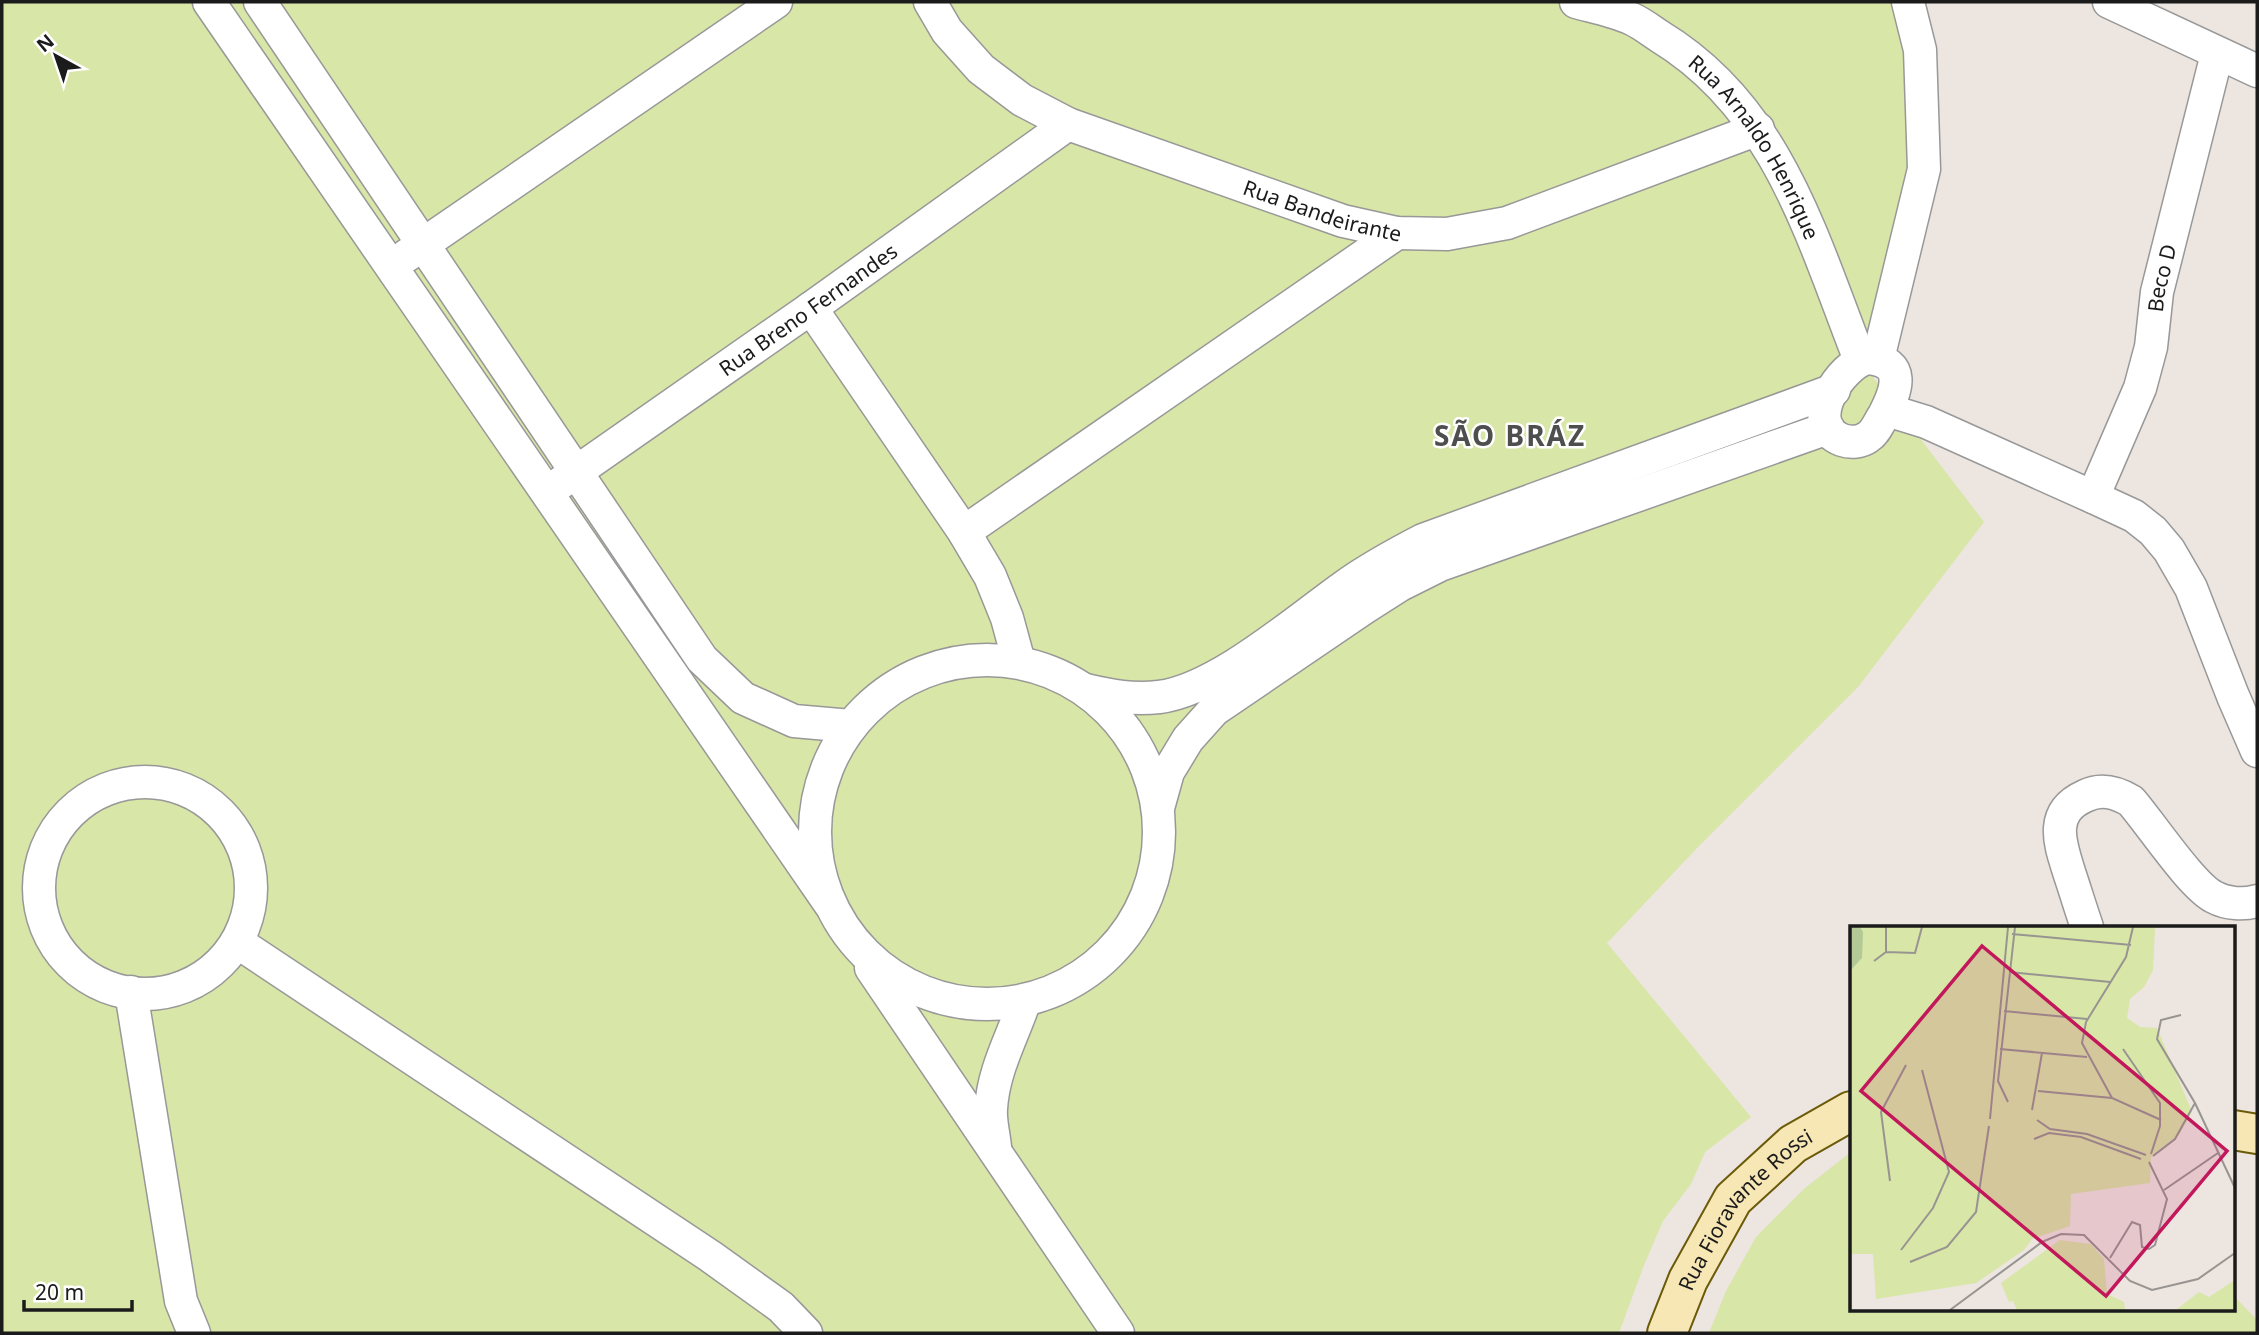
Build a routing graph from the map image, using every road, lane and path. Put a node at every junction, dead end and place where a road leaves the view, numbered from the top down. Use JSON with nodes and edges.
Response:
{"nodes":[{"id":1,"x":209,"y":2,"type":"edge"},
{"id":2,"x":776,"y":2,"type":"edge"},
{"id":3,"x":930,"y":2,"type":"edge"},
{"id":4,"x":1576,"y":2,"type":"edge"},
{"id":5,"x":1908,"y":2,"type":"edge"},
{"id":6,"x":2109,"y":2,"type":"edge"},
{"id":7,"x":273,"y":6,"type":"edge"},
{"id":8,"x":234,"y":39,"type":"junction"},
{"id":9,"x":2217,"y":54,"type":"junction"},
{"id":10,"x":2257,"y":71,"type":"edge"},
{"id":11,"x":1068,"y":124,"type":"junction"},
{"id":12,"x":1758,"y":130,"type":"junction"},
{"id":13,"x":1398,"y":233,"type":"junction"},
{"id":14,"x":423,"y":244,"type":"junction"},
{"id":15,"x":390,"y":266,"type":"junction"},
{"id":16,"x":811,"y":308,"type":"junction"},
{"id":17,"x":1869,"y":359,"type":"junction"},
{"id":18,"x":1834,"y":390,"type":"junction"},
{"id":19,"x":1886,"y":410,"type":"junction"},
{"id":20,"x":1828,"y":428,"type":"junction"},
{"id":21,"x":576,"y":471,"type":"junction"},
{"id":22,"x":546,"y":493,"type":"junction"},
{"id":23,"x":2093,"y":497,"type":"junction"},
{"id":24,"x":964,"y":532,"type":"junction"},
{"id":25,"x":1019,"y":662,"type":"junction"},
{"id":26,"x":1085,"y":690,"type":"junction"},
{"id":27,"x":851,"y":726,"type":"junction"},
{"id":28,"x":2257,"y":751,"type":"edge"},
{"id":29,"x":1158,"y":809,"type":"junction"},
{"id":30,"x":2257,"y":901,"type":"edge"},
{"id":31,"x":830,"y":904,"type":"junction"},
{"id":32,"x":2087,"y":926,"type":"edge"},
{"id":33,"x":237,"y":942,"type":"junction"},
{"id":34,"x":855,"y":944,"type":"junction"},
{"id":35,"x":131,"y":992,"type":"junction"},
{"id":36,"x":1025,"y":1000,"type":"junction"},
{"id":37,"x":1850,"y":1112,"type":"edge"},
{"id":38,"x":2234,"y":1130,"type":"edge"},
{"id":39,"x":2257,"y":1134,"type":"edge"},
{"id":40,"x":996,"y":1152,"type":"junction"},
{"id":41,"x":194,"y":1333,"type":"edge"},
{"id":42,"x":806,"y":1333,"type":"edge"},
{"id":43,"x":1118,"y":1333,"type":"edge"},
{"id":44,"x":1667,"y":1333,"type":"edge"}],
"edges":[{"from":1,"to":8,"type":"street"},
{"from":2,"to":14,"type":"street"},
{"from":3,"to":11,"type":"street","name":"Rua Bandeirante"},
{"from":4,"to":12,"type":"street","name":"Rua Arnaldo Henrique"},
{"from":5,"to":17,"type":"street"},
{"from":6,"to":9,"type":"street"},
{"from":7,"to":8,"type":"street"},
{"from":7,"to":14,"type":"street"},
{"from":8,"to":15,"type":"street"},
{"from":9,"to":10,"type":"street"},
{"from":9,"to":23,"type":"street","name":"Beco D"},
{"from":11,"to":13,"type":"street","name":"Rua Bandeirante"},
{"from":11,"to":16,"type":"street","name":"Rua Breno Fernandes"},
{"from":12,"to":13,"type":"street","name":"Rua Bandeirante"},
{"from":12,"to":17,"type":"street","name":"Rua Arnaldo Henrique"},
{"from":13,"to":24,"type":"street"},
{"from":14,"to":15,"type":"street"},
{"from":14,"to":21,"type":"street"},
{"from":15,"to":22,"type":"street"},
{"from":16,"to":21,"type":"street","name":"Rua Breno Fernandes"},
{"from":16,"to":24,"type":"street"},
{"from":17,"to":18,"type":"street"},
{"from":17,"to":19,"type":"street"},
{"from":18,"to":20,"type":"street"},
{"from":18,"to":26,"type":"street"},
{"from":19,"to":20,"type":"street"},
{"from":19,"to":23,"type":"street"},
{"from":20,"to":29,"type":"street"},
{"from":21,"to":22,"type":"street","name":"Rua Breno Fernandes"},
{"from":21,"to":27,"type":"street"},
{"from":22,"to":31,"type":"street"},
{"from":23,"to":28,"type":"street"},
{"from":24,"to":25,"type":"street"},
{"from":25,"to":26,"type":"street"},
{"from":25,"to":27,"type":"street"},
{"from":26,"to":29,"type":"street"},
{"from":27,"to":31,"type":"street"},
{"from":29,"to":36,"type":"street"},
{"from":30,"to":32,"type":"street"},
{"from":31,"to":34,"type":"street"},
{"from":33,"to":35,"type":"street"},
{"from":33,"to":35,"type":"street"},
{"from":33,"to":42,"type":"street"},
{"from":34,"to":36,"type":"street"},
{"from":34,"to":40,"type":"street"},
{"from":35,"to":41,"type":"street"},
{"from":36,"to":40,"type":"street"},
{"from":37,"to":44,"type":"main road","name":"Rua Fioravante Rossi"},
{"from":38,"to":39,"type":"main road"},
{"from":40,"to":43,"type":"street"}]}
